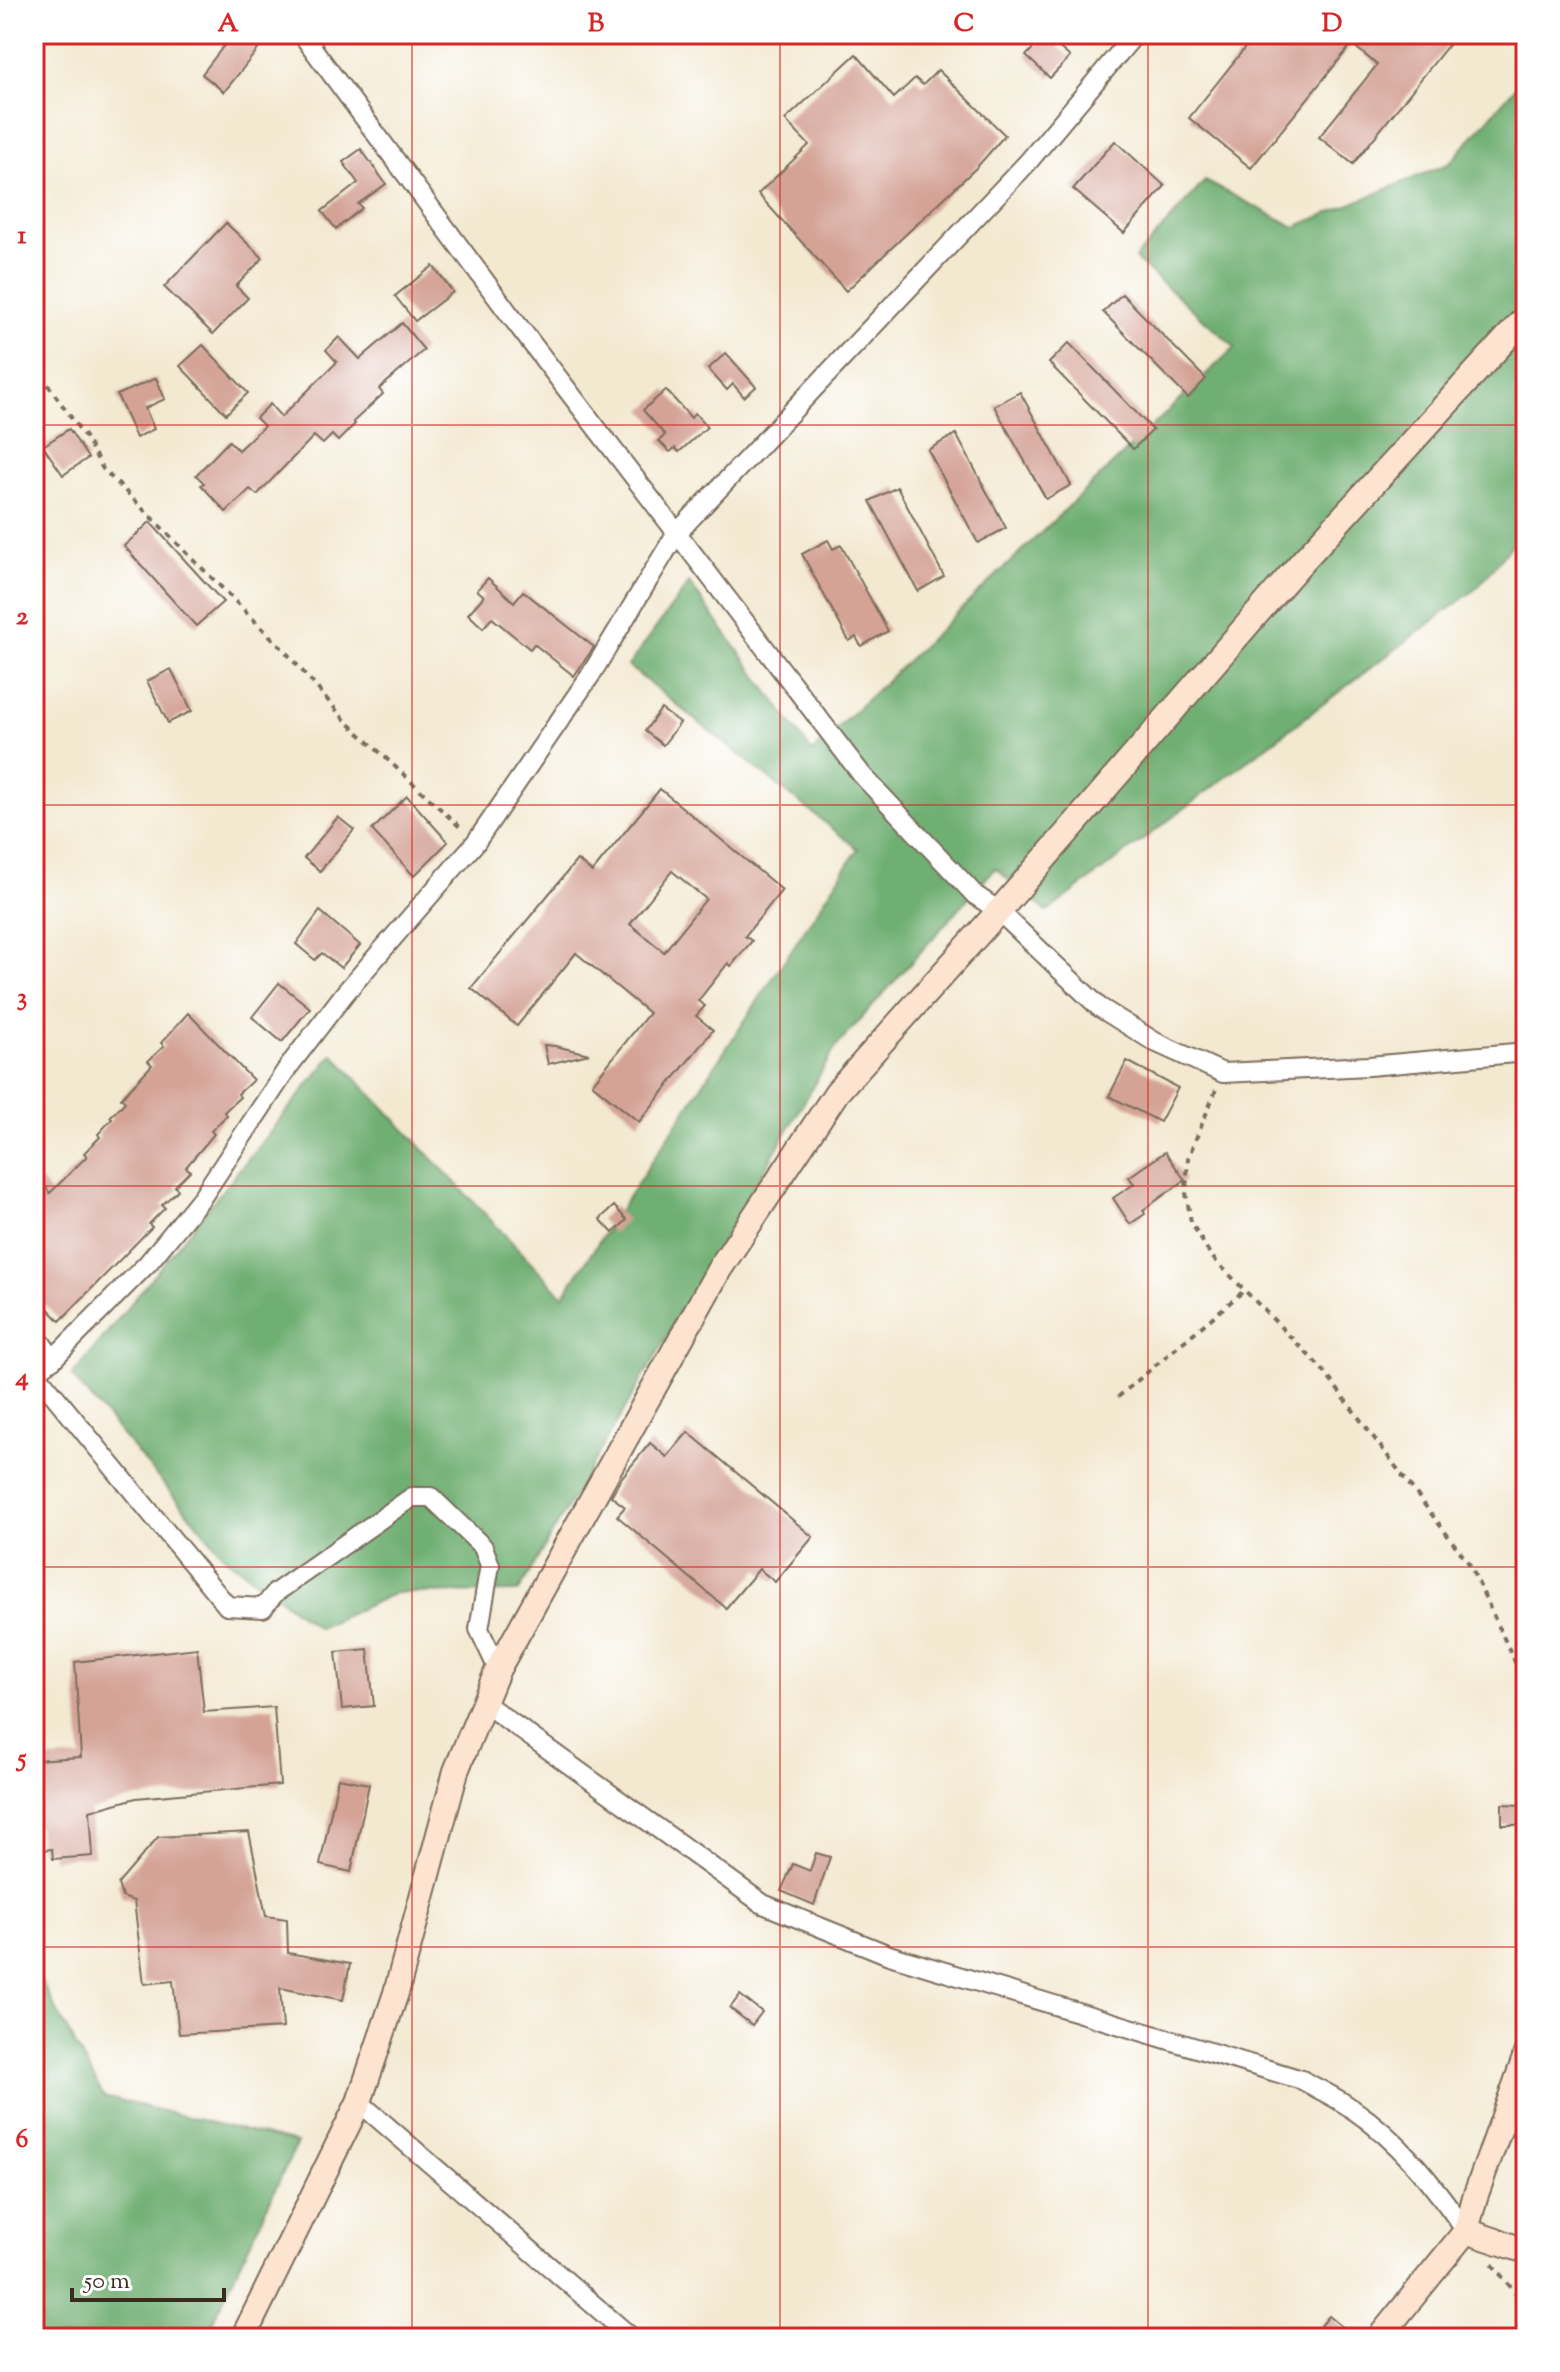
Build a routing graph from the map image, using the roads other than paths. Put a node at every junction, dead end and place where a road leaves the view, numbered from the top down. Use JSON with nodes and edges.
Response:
{"nodes":[{"id":1,"x":302,"y":34,"type":"edge"},
{"id":2,"x":1135,"y":34,"type":"edge"},
{"id":3,"x":1526,"y":317,"type":"edge"},
{"id":4,"x":676,"y":534,"type":"junction"},
{"id":5,"x":999,"y":911,"type":"junction"},
{"id":6,"x":1526,"y":1052,"type":"edge"},
{"id":7,"x":34,"y":1333,"type":"edge"},
{"id":8,"x":53,"y":1359,"type":"junction"},
{"id":9,"x":35,"y":1373,"type":"edge"},
{"id":10,"x":498,"y":1669,"type":"junction"},
{"id":11,"x":484,"y":1703,"type":"junction"},
{"id":12,"x":1526,"y":2055,"type":"edge"},
{"id":13,"x":359,"y":2102,"type":"junction"},
{"id":14,"x":1466,"y":2231,"type":"junction"},
{"id":15,"x":1526,"y":2251,"type":"edge"},
{"id":16,"x":243,"y":2338,"type":"edge"},
{"id":17,"x":632,"y":2338,"type":"edge"},
{"id":18,"x":1379,"y":2338,"type":"edge"}],
"edges":[{"from":1,"to":4,"type":"street"},
{"from":2,"to":4,"type":"street"},
{"from":3,"to":5,"type":"street"},
{"from":4,"to":5,"type":"street"},
{"from":4,"to":8,"type":"street"},
{"from":5,"to":6,"type":"street"},
{"from":5,"to":10,"type":"street"},
{"from":7,"to":8,"type":"street"},
{"from":8,"to":9,"type":"street"},
{"from":9,"to":10,"type":"street"},
{"from":10,"to":11,"type":"street"},
{"from":11,"to":13,"type":"street"},
{"from":11,"to":14,"type":"street"},
{"from":12,"to":14,"type":"street"},
{"from":13,"to":16,"type":"street"},
{"from":13,"to":17,"type":"street"},
{"from":14,"to":15,"type":"street"},
{"from":14,"to":18,"type":"street"}]}
